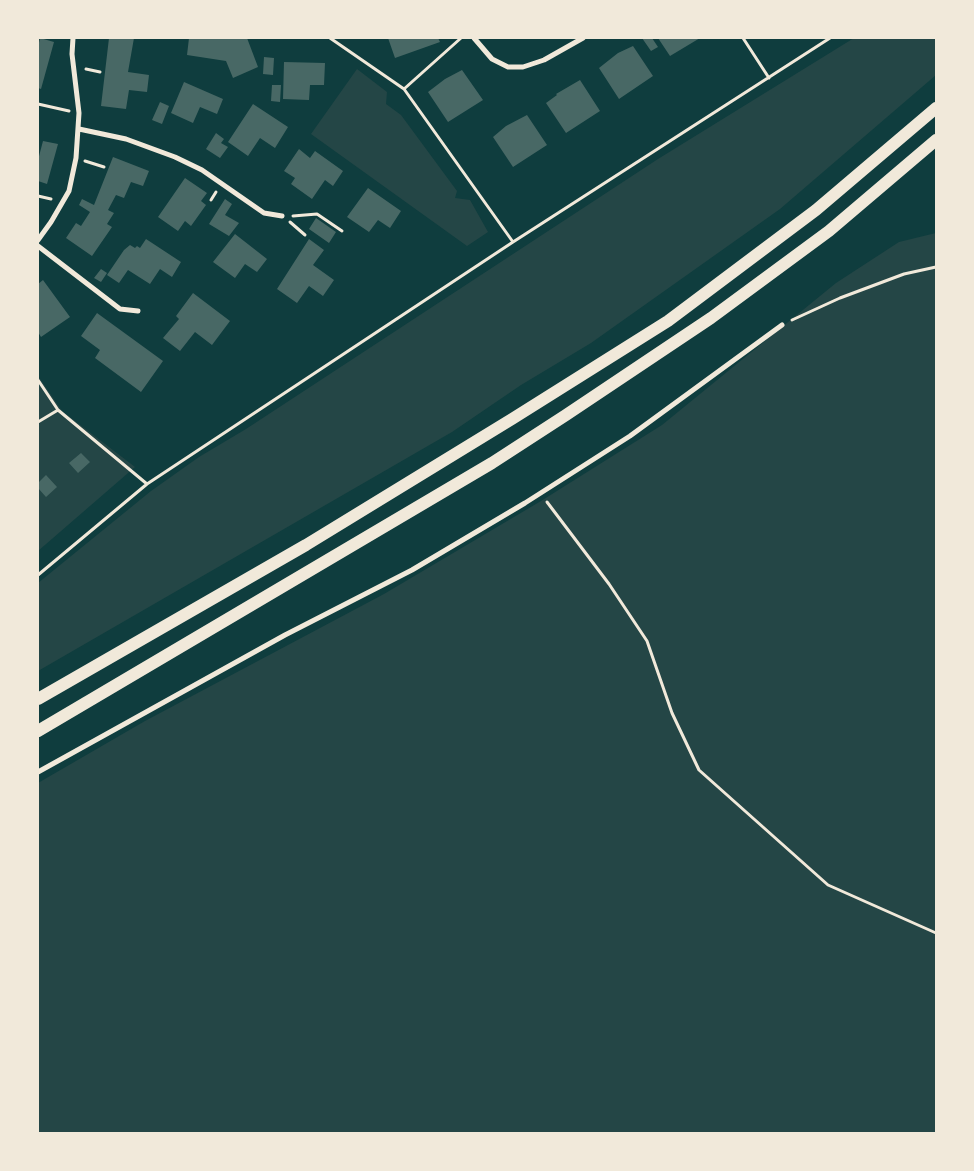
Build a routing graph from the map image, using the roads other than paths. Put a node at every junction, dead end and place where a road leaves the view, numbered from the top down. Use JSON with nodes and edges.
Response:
{"nodes":[{"id":1,"x":73,"y":38,"type":"edge"},
{"id":2,"x":474,"y":38,"type":"edge"},
{"id":3,"x":583,"y":38,"type":"edge"},
{"id":4,"x":936,"y":108,"type":"edge"},
{"id":5,"x":79,"y":129,"type":"junction"},
{"id":6,"x":936,"y":140,"type":"edge"},
{"id":7,"x":282,"y":216,"type":"road end"},
{"id":8,"x":38,"y":240,"type":"edge"},
{"id":9,"x":38,"y":246,"type":"edge"},
{"id":10,"x":138,"y":311,"type":"dead end"},
{"id":11,"x":782,"y":325,"type":"road end"},
{"id":12,"x":38,"y":699,"type":"edge"},
{"id":13,"x":38,"y":731,"type":"edge"},
{"id":14,"x":38,"y":772,"type":"edge"}],
"edges":[{"from":1,"to":5,"type":"street"},
{"from":2,"to":3,"type":"street"},
{"from":4,"to":12,"type":"main road"},
{"from":5,"to":7,"type":"street"},
{"from":5,"to":8,"type":"street"},
{"from":6,"to":13,"type":"main road"},
{"from":9,"to":10,"type":"street"},
{"from":11,"to":14,"type":"street"}]}
